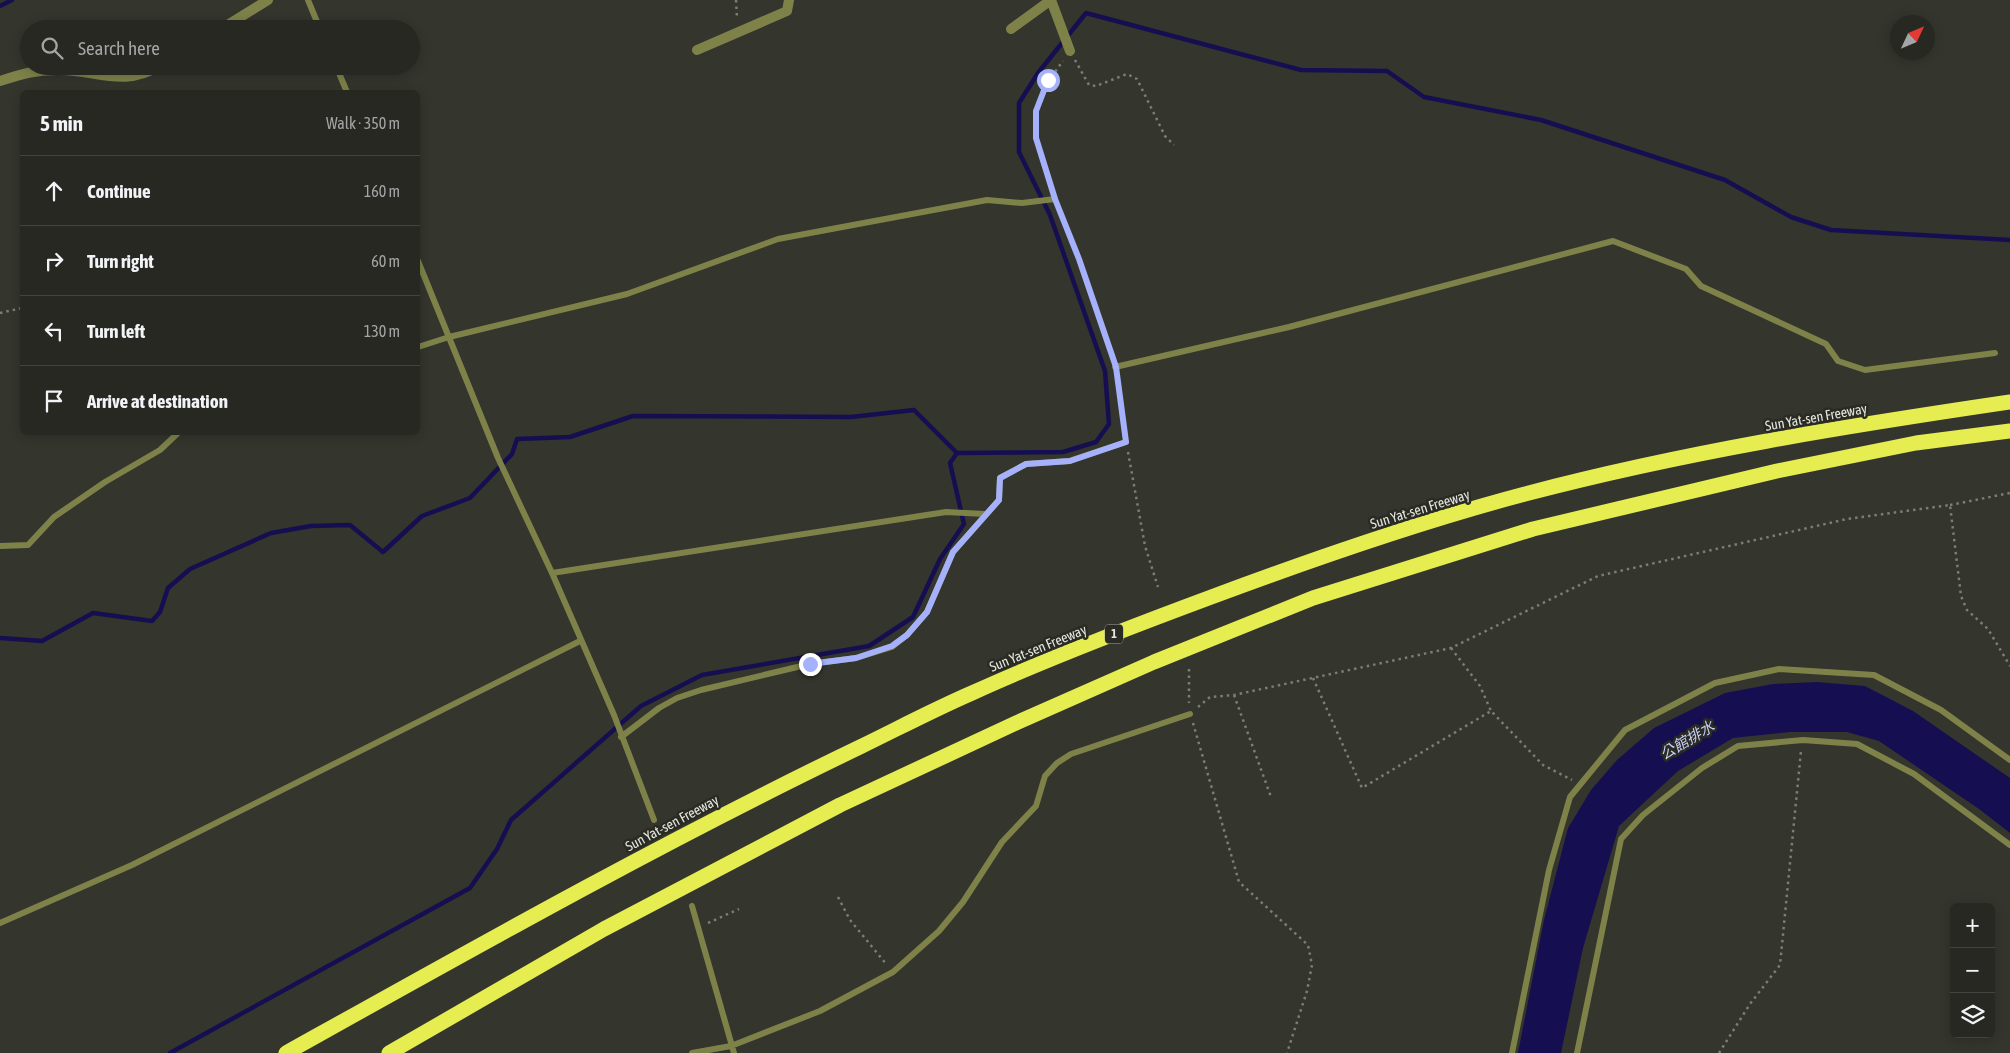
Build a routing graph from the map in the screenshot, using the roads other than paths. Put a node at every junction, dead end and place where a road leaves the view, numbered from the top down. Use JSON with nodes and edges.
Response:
{"nodes":[{"id":1,"x":268,"y":0,"type":"edge"},
{"id":2,"x":308,"y":0,"type":"edge"},
{"id":3,"x":789,"y":0,"type":"edge"},
{"id":4,"x":1051,"y":0,"type":"edge"},
{"id":5,"x":236,"y":20,"type":"edge"},
{"id":6,"x":316,"y":20,"type":"edge"},
{"id":7,"x":1011,"y":29,"type":"dead end"},
{"id":8,"x":697,"y":50,"type":"dead end"},
{"id":9,"x":1070,"y":51,"type":"road end"},
{"id":10,"x":20,"y":75,"type":"edge"},
{"id":11,"x":102,"y":75,"type":"edge"},
{"id":12,"x":141,"y":75,"type":"edge"},
{"id":13,"x":340,"y":75,"type":"edge"},
{"id":14,"x":0,"y":81,"type":"edge"},
{"id":15,"x":346,"y":90,"type":"edge"},
{"id":16,"x":1055,"y":199,"type":"road end"},
{"id":17,"x":420,"y":266,"type":"edge"},
{"id":18,"x":449,"y":338,"type":"junction"},
{"id":19,"x":420,"y":346,"type":"edge"},
{"id":20,"x":1995,"y":353,"type":"dead end"},
{"id":21,"x":1116,"y":367,"type":"road end"},
{"id":22,"x":2010,"y":402,"type":"edge"},
{"id":23,"x":2010,"y":431,"type":"edge"},
{"id":24,"x":176,"y":435,"type":"edge"},
{"id":25,"x":1126,"y":442,"type":"road end"},
{"id":26,"x":985,"y":514,"type":"junction"},
{"id":27,"x":0,"y":546,"type":"edge"},
{"id":28,"x":552,"y":574,"type":"junction"},
{"id":29,"x":580,"y":641,"type":"junction"},
{"id":30,"x":1190,"y":714,"type":"road end"},
{"id":31,"x":621,"y":737,"type":"junction"},
{"id":32,"x":2010,"y":760,"type":"edge"},
{"id":33,"x":654,"y":820,"type":"dead end"},
{"id":34,"x":2010,"y":845,"type":"edge"},
{"id":35,"x":692,"y":906,"type":"dead end"},
{"id":36,"x":0,"y":923,"type":"edge"},
{"id":37,"x":733,"y":1050,"type":"edge"},
{"id":38,"x":286,"y":1053,"type":"edge"},
{"id":39,"x":389,"y":1053,"type":"edge"},
{"id":40,"x":692,"y":1053,"type":"edge"},
{"id":41,"x":1512,"y":1053,"type":"edge"},
{"id":42,"x":1577,"y":1053,"type":"edge"}],
"edges":[{"from":1,"to":5,"type":"street"},
{"from":2,"to":6,"type":"lane"},
{"from":3,"to":8,"type":"street"},
{"from":4,"to":7,"type":"street"},
{"from":4,"to":9,"type":"street"},
{"from":10,"to":14,"type":"street"},
{"from":11,"to":12,"type":"street"},
{"from":13,"to":15,"type":"lane"},
{"from":16,"to":18,"type":"lane"},
{"from":17,"to":18,"type":"lane"},
{"from":18,"to":19,"type":"lane"},
{"from":18,"to":28,"type":"lane"},
{"from":20,"to":21,"type":"lane"},
{"from":22,"to":38,"type":"highway","name":"Sun Yat-sen Freeway","number":"1"},
{"from":23,"to":39,"type":"highway"},
{"from":24,"to":27,"type":"lane"},
{"from":25,"to":26,"type":"lane"},
{"from":26,"to":28,"type":"lane"},
{"from":26,"to":31,"type":"lane"},
{"from":28,"to":29,"type":"lane"},
{"from":29,"to":31,"type":"lane"},
{"from":29,"to":36,"type":"lane"},
{"from":30,"to":37,"type":"lane"},
{"from":31,"to":33,"type":"lane"},
{"from":32,"to":41,"type":"lane"},
{"from":34,"to":42,"type":"lane"},
{"from":35,"to":37,"type":"lane"},
{"from":37,"to":40,"type":"lane"}]}
